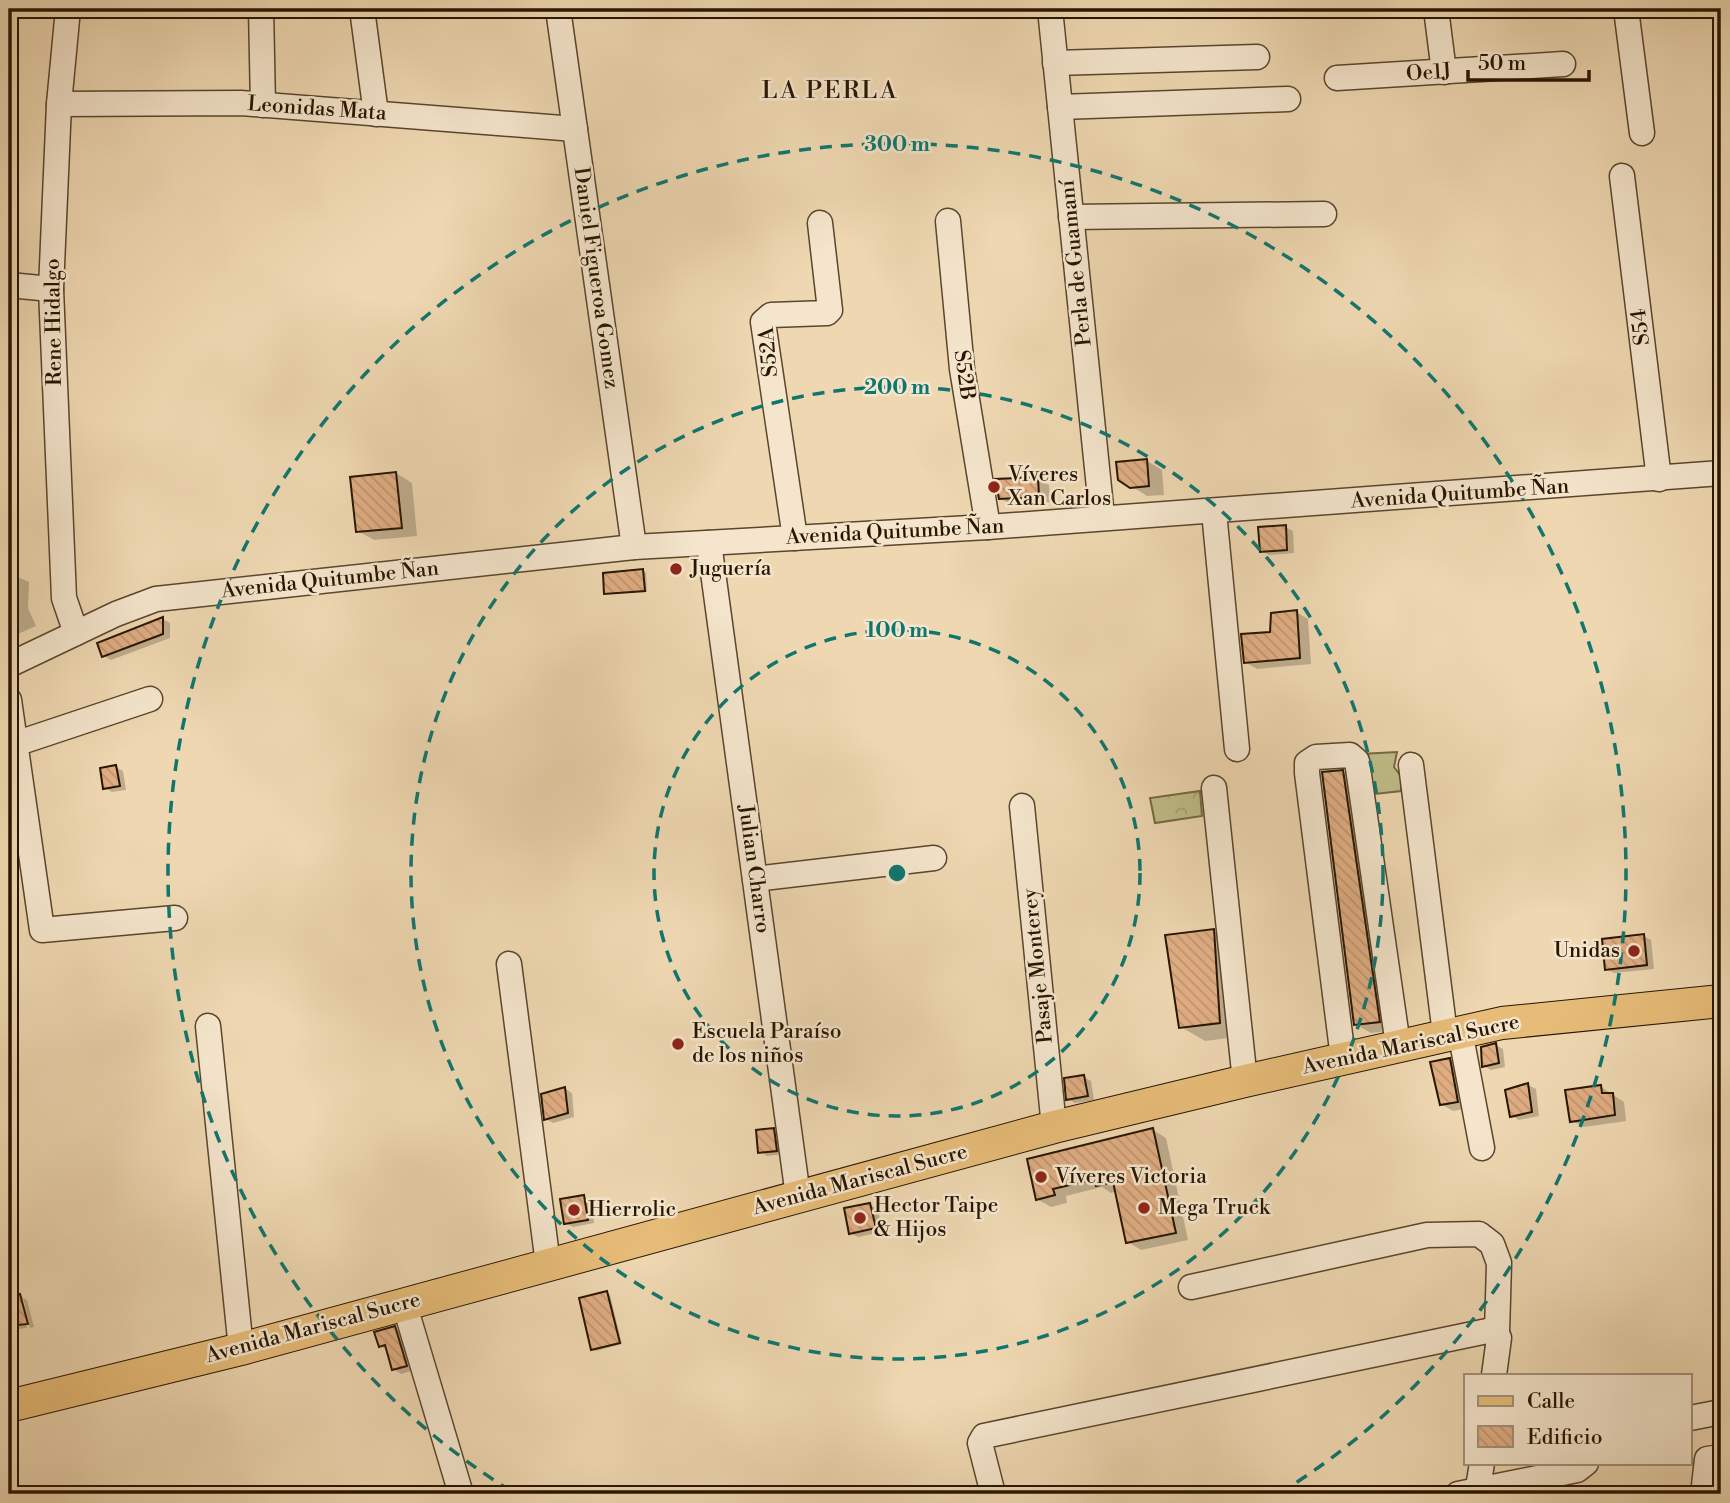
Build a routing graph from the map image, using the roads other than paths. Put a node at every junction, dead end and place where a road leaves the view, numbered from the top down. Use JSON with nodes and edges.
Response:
{"nodes":[{"id":1,"x":68,"y":9,"type":"edge"},
{"id":2,"x":261,"y":9,"type":"edge"},
{"id":3,"x":362,"y":9,"type":"edge"},
{"id":4,"x":558,"y":9,"type":"edge"},
{"id":5,"x":1050,"y":9,"type":"edge"},
{"id":6,"x":1436,"y":9,"type":"edge"},
{"id":7,"x":1626,"y":9,"type":"edge"},
{"id":8,"x":1257,"y":57,"type":"dead end"},
{"id":9,"x":1055,"y":63,"type":"junction"},
{"id":10,"x":1563,"y":64,"type":"dead end"},
{"id":11,"x":1444,"y":72,"type":"junction"},
{"id":12,"x":1337,"y":78,"type":"dead end"},
{"id":13,"x":1288,"y":99,"type":"dead end"},
{"id":14,"x":60,"y":104,"type":"junction"},
{"id":15,"x":263,"y":105,"type":"junction"},
{"id":16,"x":1060,"y":107,"type":"junction"},
{"id":17,"x":376,"y":114,"type":"junction"},
{"id":18,"x":575,"y":130,"type":"junction"},
{"id":19,"x":1642,"y":133,"type":"dead end"},
{"id":20,"x":1622,"y":176,"type":"dead end"},
{"id":21,"x":1324,"y":214,"type":"dead end"},
{"id":22,"x":1071,"y":217,"type":"junction"},
{"id":23,"x":948,"y":221,"type":"dead end"},
{"id":24,"x":820,"y":223,"type":"dead end"},
{"id":25,"x":9,"y":285,"type":"edge"},
{"id":26,"x":51,"y":289,"type":"junction"},
{"id":27,"x":1721,"y":473,"type":"edge"},
{"id":28,"x":1659,"y":479,"type":"junction"},
{"id":29,"x":1214,"y":512,"type":"junction"},
{"id":30,"x":1102,"y":517,"type":"junction"},
{"id":31,"x":988,"y":527,"type":"junction"},
{"id":32,"x":795,"y":538,"type":"junction"},
{"id":33,"x":709,"y":543,"type":"junction"},
{"id":34,"x":634,"y":547,"type":"junction"},
{"id":35,"x":76,"y":633,"type":"junction"},
{"id":36,"x":9,"y":664,"type":"edge"},
{"id":37,"x":9,"y":681,"type":"edge"},
{"id":38,"x":150,"y":699,"type":"dead end"},
{"id":39,"x":9,"y":700,"type":"edge"},
{"id":40,"x":15,"y":744,"type":"junction"},
{"id":41,"x":1237,"y":749,"type":"dead end"},
{"id":42,"x":1411,"y":765,"type":"dead end"},
{"id":43,"x":1214,"y":788,"type":"dead end"},
{"id":44,"x":1022,"y":806,"type":"dead end"},
{"id":45,"x":934,"y":858,"type":"dead end"},
{"id":46,"x":755,"y":879,"type":"junction"},
{"id":47,"x":175,"y":918,"type":"dead end"},
{"id":48,"x":509,"y":964,"type":"dead end"},
{"id":49,"x":1721,"y":1001,"type":"edge"},
{"id":50,"x":208,"y":1026,"type":"dead end"},
{"id":51,"x":1453,"y":1032,"type":"junction"},
{"id":52,"x":1398,"y":1045,"type":"junction"},
{"id":53,"x":1343,"y":1058,"type":"junction"},
{"id":54,"x":1245,"y":1081,"type":"junction"},
{"id":55,"x":1054,"y":1127,"type":"junction"},
{"id":56,"x":1482,"y":1148,"type":"dead end"},
{"id":57,"x":798,"y":1196,"type":"junction"},
{"id":58,"x":548,"y":1264,"type":"junction"},
{"id":59,"x":1191,"y":1287,"type":"dead end"},
{"id":60,"x":404,"y":1303,"type":"junction"},
{"id":61,"x":1494,"y":1331,"type":"junction"},
{"id":62,"x":241,"y":1349,"type":"junction"},
{"id":63,"x":1494,"y":1374,"type":"edge"},
{"id":64,"x":9,"y":1406,"type":"edge"},
{"id":65,"x":1721,"y":1412,"type":"edge"},
{"id":66,"x":1692,"y":1418,"type":"edge"},
{"id":67,"x":1714,"y":1458,"type":"edge"},
{"id":68,"x":1482,"y":1464,"type":"edge"},
{"id":69,"x":1579,"y":1476,"type":"edge"},
{"id":70,"x":1471,"y":1493,"type":"edge"},
{"id":71,"x":461,"y":1494,"type":"edge"},
{"id":72,"x":993,"y":1494,"type":"edge"},
{"id":73,"x":1703,"y":1494,"type":"edge"}],
"edges":[{"from":1,"to":14,"type":"street","name":"Rene Hidalgo"},
{"from":2,"to":15,"type":"street"},
{"from":3,"to":17,"type":"street"},
{"from":4,"to":18,"type":"street","name":"Daniel Figueroa Gomez"},
{"from":5,"to":9,"type":"street","name":"Perla de Guamaní"},
{"from":6,"to":11,"type":"street"},
{"from":7,"to":19,"type":"street"},
{"from":8,"to":9,"type":"street"},
{"from":9,"to":16,"type":"street","name":"Perla de Guamaní"},
{"from":10,"to":11,"type":"street","name":"Oe1J"},
{"from":11,"to":12,"type":"street","name":"Oe1J"},
{"from":13,"to":16,"type":"street"},
{"from":14,"to":15,"type":"street","name":"Leonidas Mata"},
{"from":14,"to":26,"type":"street","name":"Rene Hidalgo"},
{"from":15,"to":17,"type":"street","name":"Leonidas Mata"},
{"from":16,"to":22,"type":"street","name":"Perla de Guamaní"},
{"from":17,"to":18,"type":"street","name":"Leonidas Mata"},
{"from":18,"to":34,"type":"street","name":"Daniel Figueroa Gomez"},
{"from":20,"to":28,"type":"street","name":"S54"},
{"from":21,"to":22,"type":"street"},
{"from":22,"to":30,"type":"street","name":"Perla de Guamaní"},
{"from":23,"to":31,"type":"street","name":"S52B"},
{"from":24,"to":32,"type":"street","name":"S52A"},
{"from":25,"to":26,"type":"street"},
{"from":26,"to":35,"type":"street","name":"Rene Hidalgo"},
{"from":27,"to":28,"type":"street","name":"Avenida Quitumbe Ñan"},
{"from":28,"to":29,"type":"street","name":"Avenida Quitumbe Ñan"},
{"from":29,"to":30,"type":"street","name":"Avenida Quitumbe Ñan"},
{"from":29,"to":41,"type":"street"},
{"from":30,"to":31,"type":"street","name":"Avenida Quitumbe Ñan"},
{"from":31,"to":32,"type":"street","name":"Avenida Quitumbe Ñan"},
{"from":32,"to":33,"type":"street","name":"Avenida Quitumbe Ñan"},
{"from":33,"to":34,"type":"street","name":"Avenida Quitumbe Ñan"},
{"from":33,"to":46,"type":"street","name":"Julian Charro"},
{"from":34,"to":35,"type":"street","name":"Avenida Quitumbe Ñan"},
{"from":35,"to":36,"type":"street","name":"Avenida Quitumbe Ñan"},
{"from":35,"to":37,"type":"street","name":"Avenida Quitumbe Ñan"},
{"from":38,"to":40,"type":"street"},
{"from":39,"to":40,"type":"street"},
{"from":40,"to":47,"type":"street"},
{"from":42,"to":51,"type":"street"},
{"from":43,"to":54,"type":"street"},
{"from":44,"to":55,"type":"street","name":"Pasaje Monterey"},
{"from":45,"to":46,"type":"street"},
{"from":46,"to":57,"type":"street","name":"Julian Charro"},
{"from":48,"to":58,"type":"street"},
{"from":49,"to":51,"type":"main road","name":"Avenida Mariscal Sucre"},
{"from":50,"to":62,"type":"street"},
{"from":51,"to":52,"type":"main road","name":"Avenida Mariscal Sucre"},
{"from":51,"to":56,"type":"street"},
{"from":52,"to":53,"type":"main road","name":"Avenida Mariscal Sucre"},
{"from":52,"to":53,"type":"street"},
{"from":53,"to":54,"type":"main road","name":"Avenida Mariscal Sucre"},
{"from":54,"to":55,"type":"main road","name":"Avenida Mariscal Sucre"},
{"from":55,"to":57,"type":"main road","name":"Avenida Mariscal Sucre"},
{"from":57,"to":58,"type":"main road","name":"Avenida Mariscal Sucre"},
{"from":58,"to":60,"type":"main road","name":"Avenida Mariscal Sucre"},
{"from":59,"to":61,"type":"street"},
{"from":60,"to":62,"type":"main road","name":"Avenida Mariscal Sucre"},
{"from":60,"to":71,"type":"street"},
{"from":61,"to":63,"type":"street"},
{"from":61,"to":72,"type":"street"},
{"from":62,"to":64,"type":"main road","name":"Avenida Mariscal Sucre"},
{"from":65,"to":66,"type":"street"},
{"from":67,"to":73,"type":"street"},
{"from":68,"to":70,"type":"street"},
{"from":69,"to":70,"type":"street"}]}
